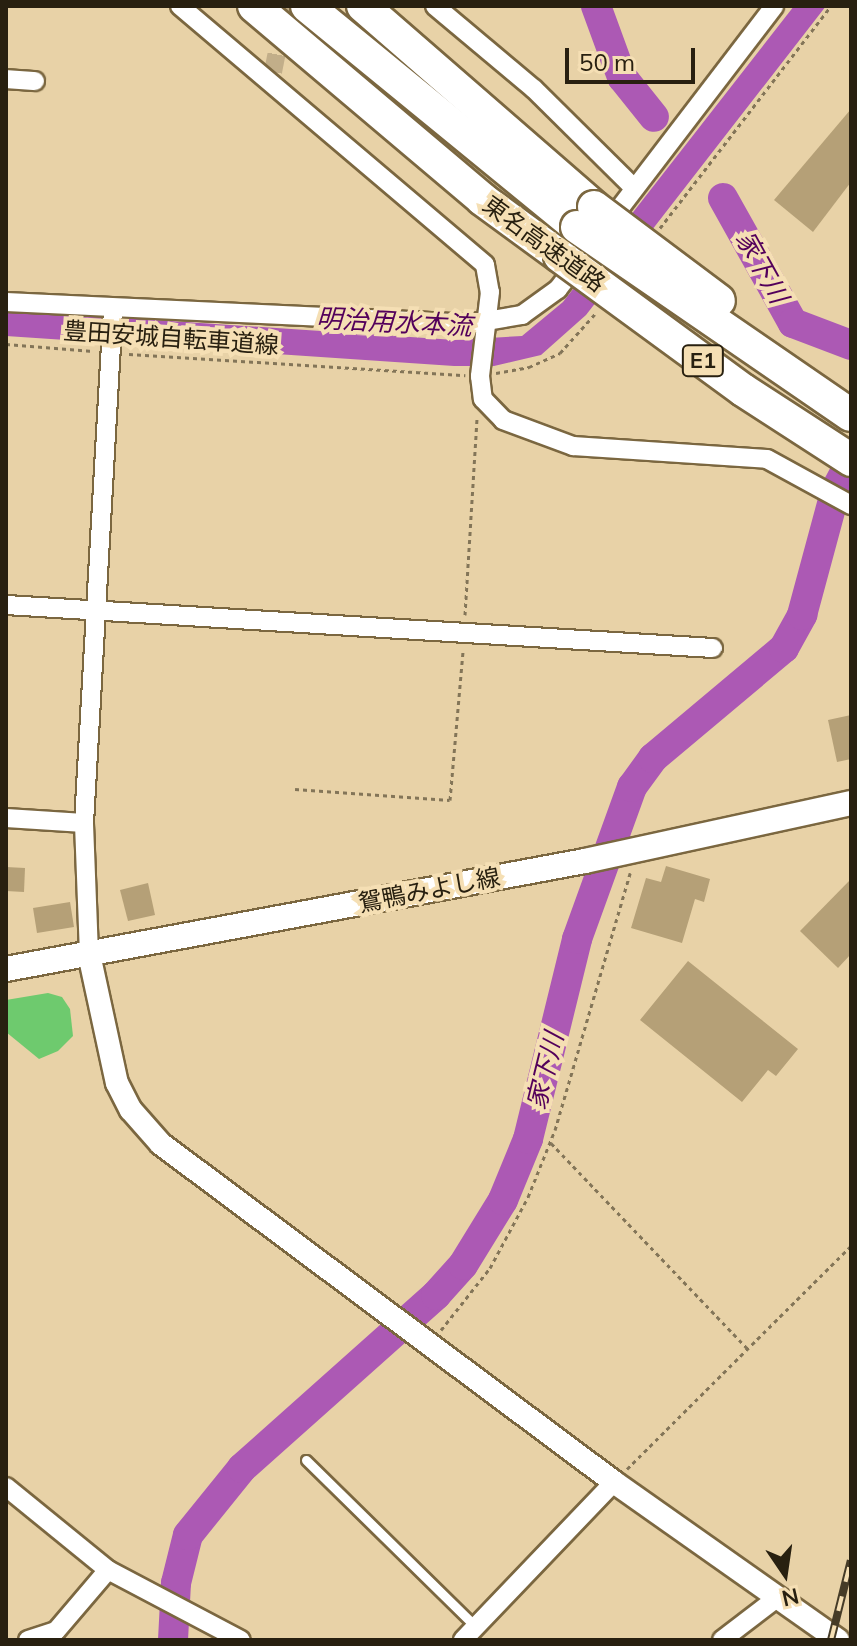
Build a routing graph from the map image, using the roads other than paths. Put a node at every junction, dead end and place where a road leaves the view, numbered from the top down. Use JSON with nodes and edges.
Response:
{"nodes":[{"id":1,"x":180,"y":6,"type":"edge"},
{"id":2,"x":237,"y":6,"type":"edge"},
{"id":3,"x":254,"y":6,"type":"edge"},
{"id":4,"x":307,"y":6,"type":"edge"},
{"id":5,"x":363,"y":6,"type":"edge"},
{"id":6,"x":435,"y":6,"type":"edge"},
{"id":7,"x":774,"y":6,"type":"edge"},
{"id":8,"x":6,"y":79,"type":"edge"},
{"id":9,"x":35,"y":81,"type":"dead end"},
{"id":10,"x":369,"y":105,"type":"junction"},
{"id":11,"x":633,"y":187,"type":"junction"},
{"id":12,"x":586,"y":217,"type":"junction"},
{"id":13,"x":6,"y":302,"type":"edge"},
{"id":14,"x":113,"y":309,"type":"junction"},
{"id":15,"x":484,"y":328,"type":"junction"},
{"id":16,"x":851,"y":401,"type":"edge"},
{"id":17,"x":851,"y":415,"type":"edge"},
{"id":18,"x":851,"y":460,"type":"edge"},
{"id":19,"x":851,"y":505,"type":"edge"},
{"id":20,"x":6,"y":605,"type":"edge"},
{"id":21,"x":94,"y":611,"type":"junction"},
{"id":22,"x":713,"y":648,"type":"dead end"},
{"id":23,"x":851,"y":803,"type":"edge"},
{"id":24,"x":6,"y":818,"type":"edge"},
{"id":25,"x":84,"y":823,"type":"junction"},
{"id":26,"x":89,"y":954,"type":"junction"},
{"id":27,"x":6,"y":969,"type":"edge"},
{"id":28,"x":306,"y":1460,"type":"dead end"},
{"id":29,"x":614,"y":1482,"type":"junction"},
{"id":30,"x":6,"y":1487,"type":"edge"},
{"id":31,"x":108,"y":1570,"type":"junction"},
{"id":32,"x":778,"y":1597,"type":"junction"},
{"id":33,"x":469,"y":1633,"type":"edge"},
{"id":34,"x":851,"y":1634,"type":"edge"},
{"id":35,"x":58,"y":1636,"type":"edge"},
{"id":36,"x":28,"y":1640,"type":"edge"},
{"id":37,"x":241,"y":1640,"type":"edge"},
{"id":38,"x":722,"y":1640,"type":"edge"},
{"id":39,"x":838,"y":1640,"type":"edge"},
{"id":40,"x":847,"y":1640,"type":"edge"}],
"edges":[{"from":1,"to":15,"type":"street"},
{"from":2,"to":10,"type":"highway"},
{"from":3,"to":10,"type":"highway","name":"東名高速道路","number":"E1"},
{"from":4,"to":12,"type":"highway","name":"東名高速道路","number":"E1"},
{"from":5,"to":12,"type":"highway"},
{"from":6,"to":11,"type":"street"},
{"from":7,"to":11,"type":"street"},
{"from":8,"to":9,"type":"street"},
{"from":10,"to":18,"type":"highway","name":"東名高速道路","number":"E1","bridge":true},
{"from":11,"to":15,"type":"street"},
{"from":12,"to":16,"type":"highway","bridge":true},
{"from":12,"to":17,"type":"highway","name":"東名高速道路","number":"E1","bridge":true},
{"from":13,"to":14,"type":"street"},
{"from":14,"to":15,"type":"street"},
{"from":14,"to":21,"type":"street"},
{"from":15,"to":19,"type":"street"},
{"from":20,"to":21,"type":"street"},
{"from":21,"to":22,"type":"street"},
{"from":21,"to":25,"type":"street"},
{"from":23,"to":26,"type":"main road","name":"鴛鴨みよし線"},
{"from":24,"to":25,"type":"street"},
{"from":25,"to":26,"type":"street"},
{"from":26,"to":27,"type":"main road","name":"鴛鴨みよし線"},
{"from":26,"to":29,"type":"street"},
{"from":28,"to":33,"type":"lane"},
{"from":29,"to":32,"type":"street"},
{"from":29,"to":33,"type":"street"},
{"from":30,"to":31,"type":"street"},
{"from":31,"to":35,"type":"street"},
{"from":31,"to":37,"type":"street"},
{"from":32,"to":38,"type":"street"},
{"from":32,"to":39,"type":"street"},
{"from":34,"to":40,"type":"street"},
{"from":35,"to":36,"type":"street"}]}
